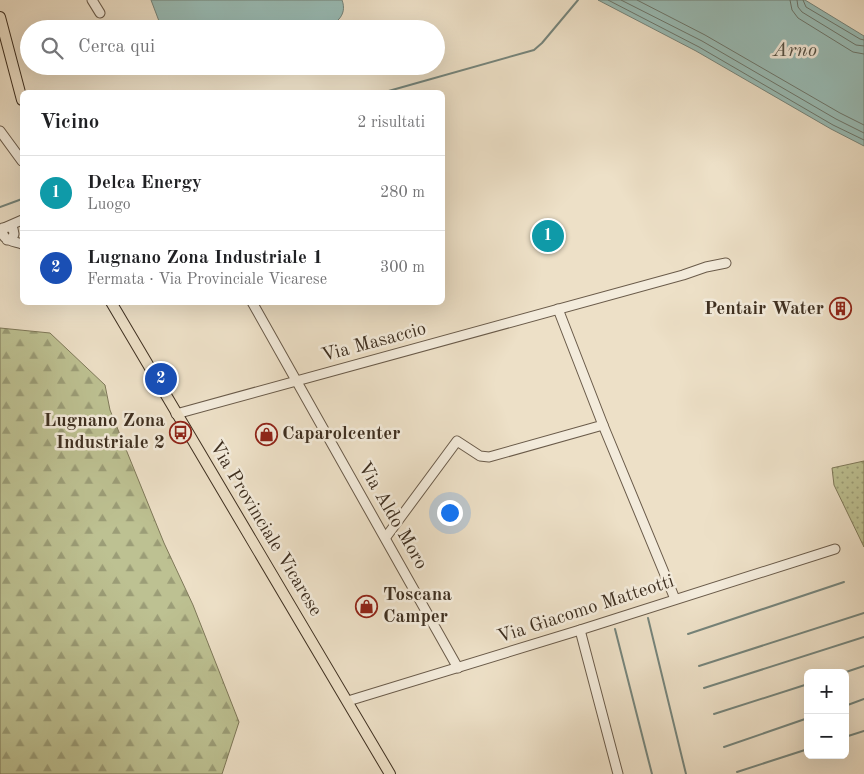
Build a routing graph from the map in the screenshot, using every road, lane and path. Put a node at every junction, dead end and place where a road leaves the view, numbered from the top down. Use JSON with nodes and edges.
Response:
{"nodes":[{"id":1,"x":92,"y":0,"type":"edge"},
{"id":2,"x":100,"y":13,"type":"dead end"},
{"id":3,"x":0,"y":17,"type":"edge"},
{"id":4,"x":20,"y":92,"type":"edge"},
{"id":5,"x":0,"y":131,"type":"edge"},
{"id":6,"x":20,"y":158,"type":"edge"},
{"id":7,"x":20,"y":221,"type":"edge"},
{"id":8,"x":6,"y":233,"type":"edge"},
{"id":9,"x":20,"y":242,"type":"edge"},
{"id":10,"x":726,"y":263,"type":"dead end"},
{"id":11,"x":113,"y":305,"type":"edge"},
{"id":12,"x":254,"y":305,"type":"edge"},
{"id":13,"x":558,"y":309,"type":"junction"},
{"id":14,"x":296,"y":381,"type":"junction"},
{"id":15,"x":176,"y":414,"type":"junction"},
{"id":16,"x":603,"y":424,"type":"junction"},
{"id":17,"x":386,"y":537,"type":"junction"},
{"id":18,"x":835,"y":549,"type":"dead end"},
{"id":19,"x":675,"y":599,"type":"junction"},
{"id":20,"x":580,"y":630,"type":"junction"},
{"id":21,"x":458,"y":668,"type":"junction"},
{"id":22,"x":348,"y":702,"type":"junction"},
{"id":23,"x":390,"y":774,"type":"edge"},
{"id":24,"x":618,"y":774,"type":"edge"}],
"edges":[{"from":1,"to":2,"type":"street"},
{"from":3,"to":4,"type":"main road"},
{"from":5,"to":6,"type":"street"},
{"from":7,"to":8,"type":"street"},
{"from":8,"to":9,"type":"street"},
{"from":10,"to":13,"type":"street","name":"Via Masaccio"},
{"from":11,"to":15,"type":"main road","name":"Via Provinciale Vicarese"},
{"from":12,"to":14,"type":"street","name":"Via Aldo Moro"},
{"from":13,"to":14,"type":"street","name":"Via Masaccio"},
{"from":13,"to":16,"type":"street"},
{"from":14,"to":15,"type":"street","name":"Via Masaccio"},
{"from":14,"to":17,"type":"street","name":"Via Aldo Moro"},
{"from":15,"to":22,"type":"main road","name":"Via Provinciale Vicarese"},
{"from":16,"to":17,"type":"street"},
{"from":16,"to":19,"type":"street"},
{"from":17,"to":21,"type":"street","name":"Via Aldo Moro"},
{"from":18,"to":19,"type":"street","name":"Via Giacomo Matteotti"},
{"from":19,"to":20,"type":"street","name":"Via Giacomo Matteotti"},
{"from":20,"to":21,"type":"street","name":"Via Giacomo Matteotti"},
{"from":20,"to":24,"type":"street"},
{"from":21,"to":22,"type":"street","name":"Via Giacomo Matteotti"},
{"from":22,"to":23,"type":"main road","name":"Via Provinciale Vicarese"}]}
